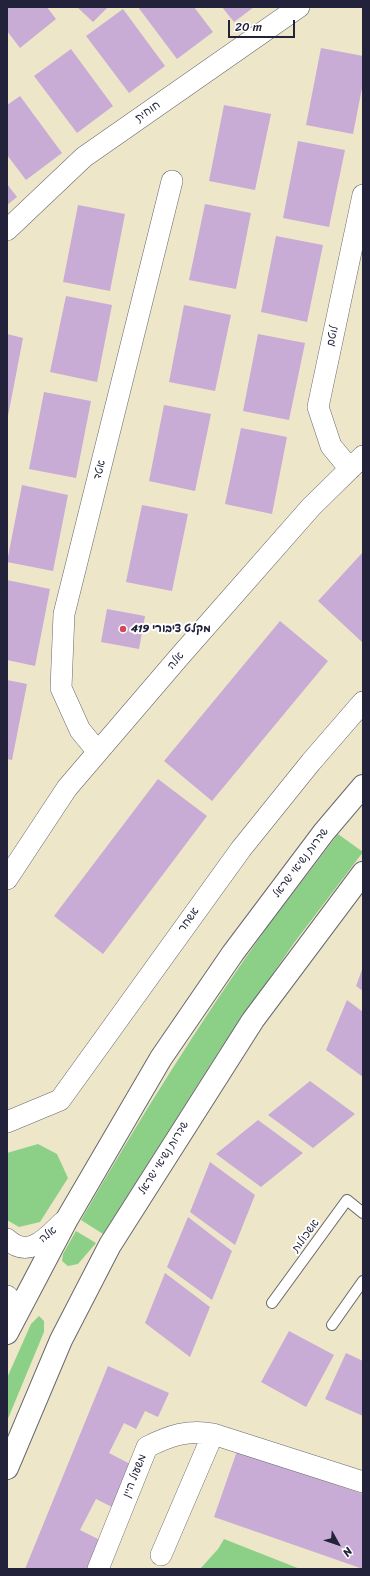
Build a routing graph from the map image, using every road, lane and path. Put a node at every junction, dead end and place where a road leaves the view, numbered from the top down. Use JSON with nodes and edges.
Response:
{"nodes":[{"id":1,"x":298,"y":7,"type":"edge"},
{"id":2,"x":172,"y":181,"type":"dead end"},
{"id":3,"x":363,"y":195,"type":"edge"},
{"id":4,"x":7,"y":230,"type":"edge"},
{"id":5,"x":356,"y":463,"type":"edge"},
{"id":6,"x":363,"y":702,"type":"edge"},
{"id":7,"x":98,"y":752,"type":"junction"},
{"id":8,"x":363,"y":786,"type":"edge"},
{"id":9,"x":363,"y":873,"type":"edge"},
{"id":10,"x":7,"y":880,"type":"edge"},
{"id":11,"x":7,"y":1122,"type":"edge"},
{"id":12,"x":363,"y":1213,"type":"edge"},
{"id":13,"x":67,"y":1219,"type":"junction"},
{"id":14,"x":7,"y":1239,"type":"edge"},
{"id":15,"x":363,"y":1281,"type":"edge"},
{"id":16,"x":7,"y":1296,"type":"edge"},
{"id":17,"x":272,"y":1303,"type":"dead end"},
{"id":18,"x":332,"y":1325,"type":"dead end"},
{"id":19,"x":9,"y":1329,"type":"edge"},
{"id":20,"x":213,"y":1434,"type":"junction"},
{"id":21,"x":7,"y":1468,"type":"edge"},
{"id":22,"x":363,"y":1482,"type":"edge"},
{"id":23,"x":161,"y":1555,"type":"dead end"},
{"id":24,"x":98,"y":1569,"type":"edge"}],
"edges":[{"from":1,"to":4,"type":"street","name":"חוחית"},
{"from":2,"to":7,"type":"street","name":"אטד"},
{"from":3,"to":5,"type":"street","name":"לוטם"},
{"from":5,"to":7,"type":"street","name":"אלה"},
{"from":6,"to":11,"type":"street","name":"אשחר"},
{"from":7,"to":10,"type":"street","name":"אלה"},
{"from":8,"to":13,"type":"main road","name":"שדרות נשיאי ישראל"},
{"from":9,"to":21,"type":"main road","name":"שדרות נשיאי ישראל"},
{"from":12,"to":17,"type":"lane","name":"אשכולות"},
{"from":13,"to":14,"type":"street","name":"אלה"},
{"from":13,"to":19,"type":"main road","name":"שדרות נשיאי ישראל"},
{"from":15,"to":18,"type":"lane"},
{"from":16,"to":19,"type":"street"},
{"from":20,"to":22,"type":"street","name":"משעול היין"},
{"from":20,"to":23,"type":"street"},
{"from":20,"to":24,"type":"street","name":"משעול היין"}]}
